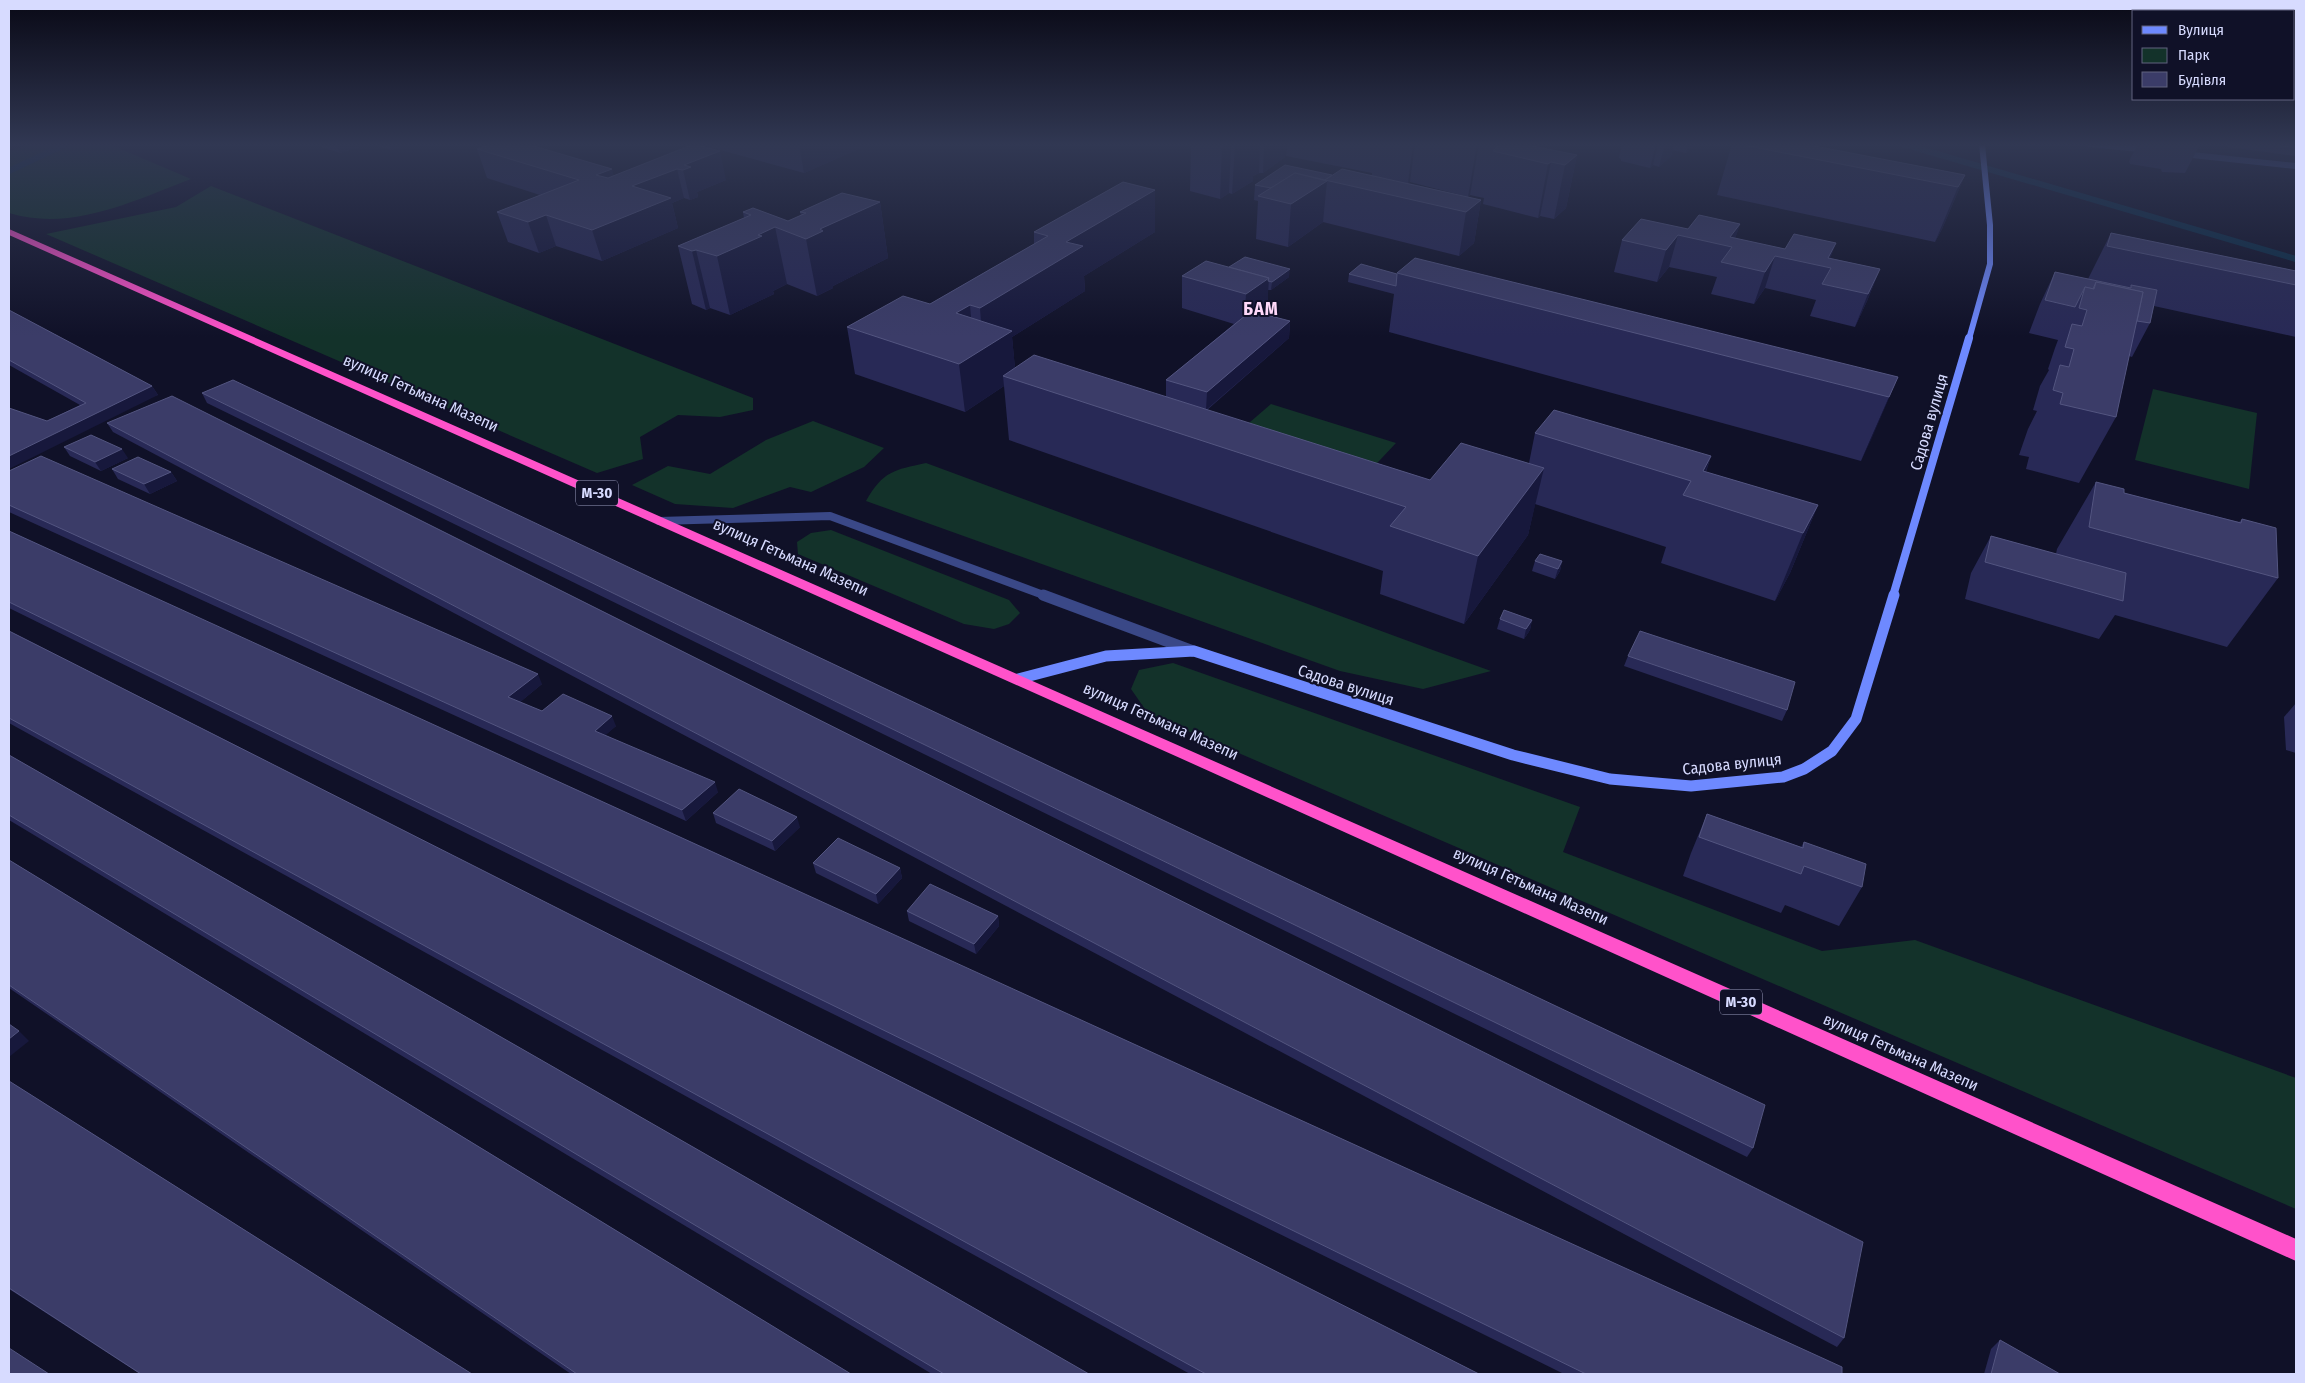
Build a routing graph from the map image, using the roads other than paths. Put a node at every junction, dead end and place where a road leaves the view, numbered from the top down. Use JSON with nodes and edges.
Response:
{"nodes":[{"id":1,"x":1988,"y":209,"type":"edge"},
{"id":2,"x":9,"y":232,"type":"edge"},
{"id":3,"x":659,"y":520,"type":"junction"},
{"id":4,"x":1194,"y":651,"type":"junction"},
{"id":5,"x":1018,"y":679,"type":"junction"},
{"id":6,"x":2296,"y":1250,"type":"edge"}],
"edges":[{"from":1,"to":4,"type":"street","name":"Садова вулиця"},
{"from":2,"to":3,"type":"highway","name":"вулиця Гетьмана Мазепи","number":"М-30"},
{"from":3,"to":4,"type":"street"},
{"from":3,"to":5,"type":"highway","name":"вулиця Гетьмана Мазепи","number":"М-30"},
{"from":4,"to":5,"type":"street","name":"Садова вулиця"},
{"from":5,"to":6,"type":"highway","name":"вулиця Гетьмана Мазепи","number":"М-30"}]}
